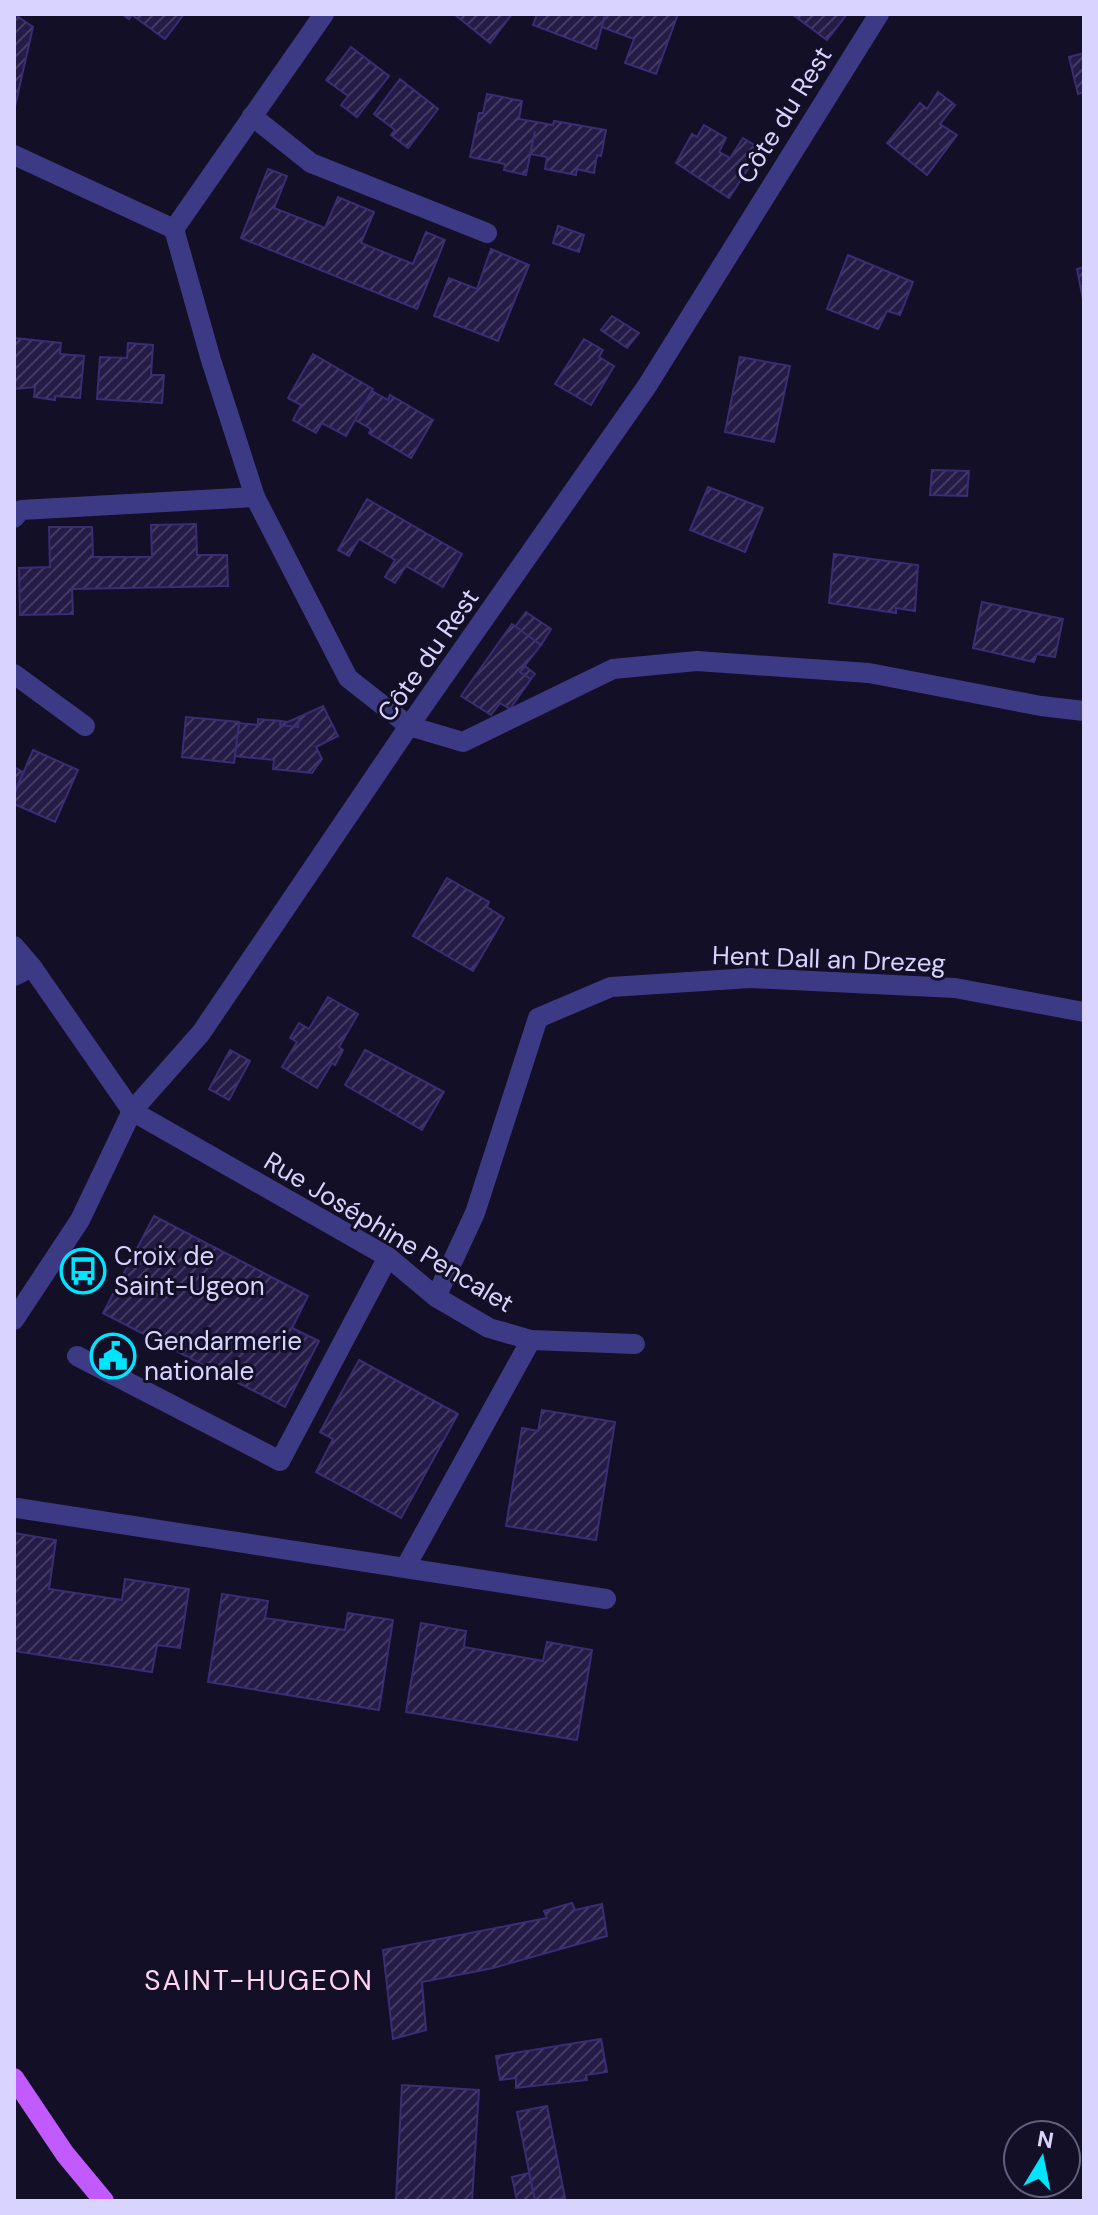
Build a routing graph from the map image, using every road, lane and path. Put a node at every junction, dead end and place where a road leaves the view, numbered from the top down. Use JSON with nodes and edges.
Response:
{"nodes":[{"id":1,"x":324,"y":14,"type":"edge"},
{"id":2,"x":879,"y":14,"type":"edge"},
{"id":3,"x":252,"y":116,"type":"junction"},
{"id":4,"x":14,"y":155,"type":"edge"},
{"id":5,"x":174,"y":229,"type":"junction"},
{"id":6,"x":487,"y":233,"type":"dead end"},
{"id":7,"x":255,"y":497,"type":"junction"},
{"id":8,"x":14,"y":518,"type":"edge"},
{"id":9,"x":14,"y":674,"type":"edge"},
{"id":10,"x":1084,"y":711,"type":"edge"},
{"id":11,"x":85,"y":726,"type":"dead end"},
{"id":12,"x":409,"y":726,"type":"junction"},
{"id":13,"x":14,"y":946,"type":"edge"},
{"id":14,"x":23,"y":972,"type":"edge"},
{"id":15,"x":1084,"y":1012,"type":"edge"},
{"id":16,"x":132,"y":1111,"type":"junction"},
{"id":17,"x":388,"y":1257,"type":"junction"},
{"id":18,"x":436,"y":1297,"type":"junction"},
{"id":19,"x":14,"y":1320,"type":"edge"},
{"id":20,"x":531,"y":1340,"type":"junction"},
{"id":21,"x":635,"y":1344,"type":"dead end"},
{"id":22,"x":77,"y":1356,"type":"dead end"},
{"id":23,"x":17,"y":1508,"type":"dead end"},
{"id":24,"x":405,"y":1568,"type":"junction"},
{"id":25,"x":606,"y":1599,"type":"dead end"},
{"id":26,"x":14,"y":2078,"type":"edge"},
{"id":27,"x":104,"y":2201,"type":"edge"}],
"edges":[{"from":1,"to":3,"type":"street"},
{"from":2,"to":12,"type":"street","name":"Côte du Rest"},
{"from":3,"to":5,"type":"street"},
{"from":3,"to":6,"type":"street"},
{"from":4,"to":5,"type":"street"},
{"from":5,"to":7,"type":"street"},
{"from":7,"to":8,"type":"street"},
{"from":7,"to":12,"type":"street"},
{"from":9,"to":11,"type":"street"},
{"from":10,"to":12,"type":"street"},
{"from":12,"to":16,"type":"street","name":"Côte du Rest"},
{"from":13,"to":14,"type":"street"},
{"from":14,"to":16,"type":"street"},
{"from":15,"to":18,"type":"street","name":"Hent Dall an Drezeg"},
{"from":16,"to":17,"type":"street","name":"Rue Joséphine Pencalet"},
{"from":16,"to":19,"type":"street","name":"Côte du Rest"},
{"from":17,"to":18,"type":"street","name":"Rue Joséphine Pencalet"},
{"from":17,"to":22,"type":"street"},
{"from":18,"to":20,"type":"street","name":"Rue Joséphine Pencalet"},
{"from":20,"to":21,"type":"street","name":"Rue Joséphine Pencalet"},
{"from":20,"to":24,"type":"street"},
{"from":23,"to":24,"type":"street"},
{"from":24,"to":25,"type":"street"},
{"from":26,"to":27,"type":"main road"}]}
